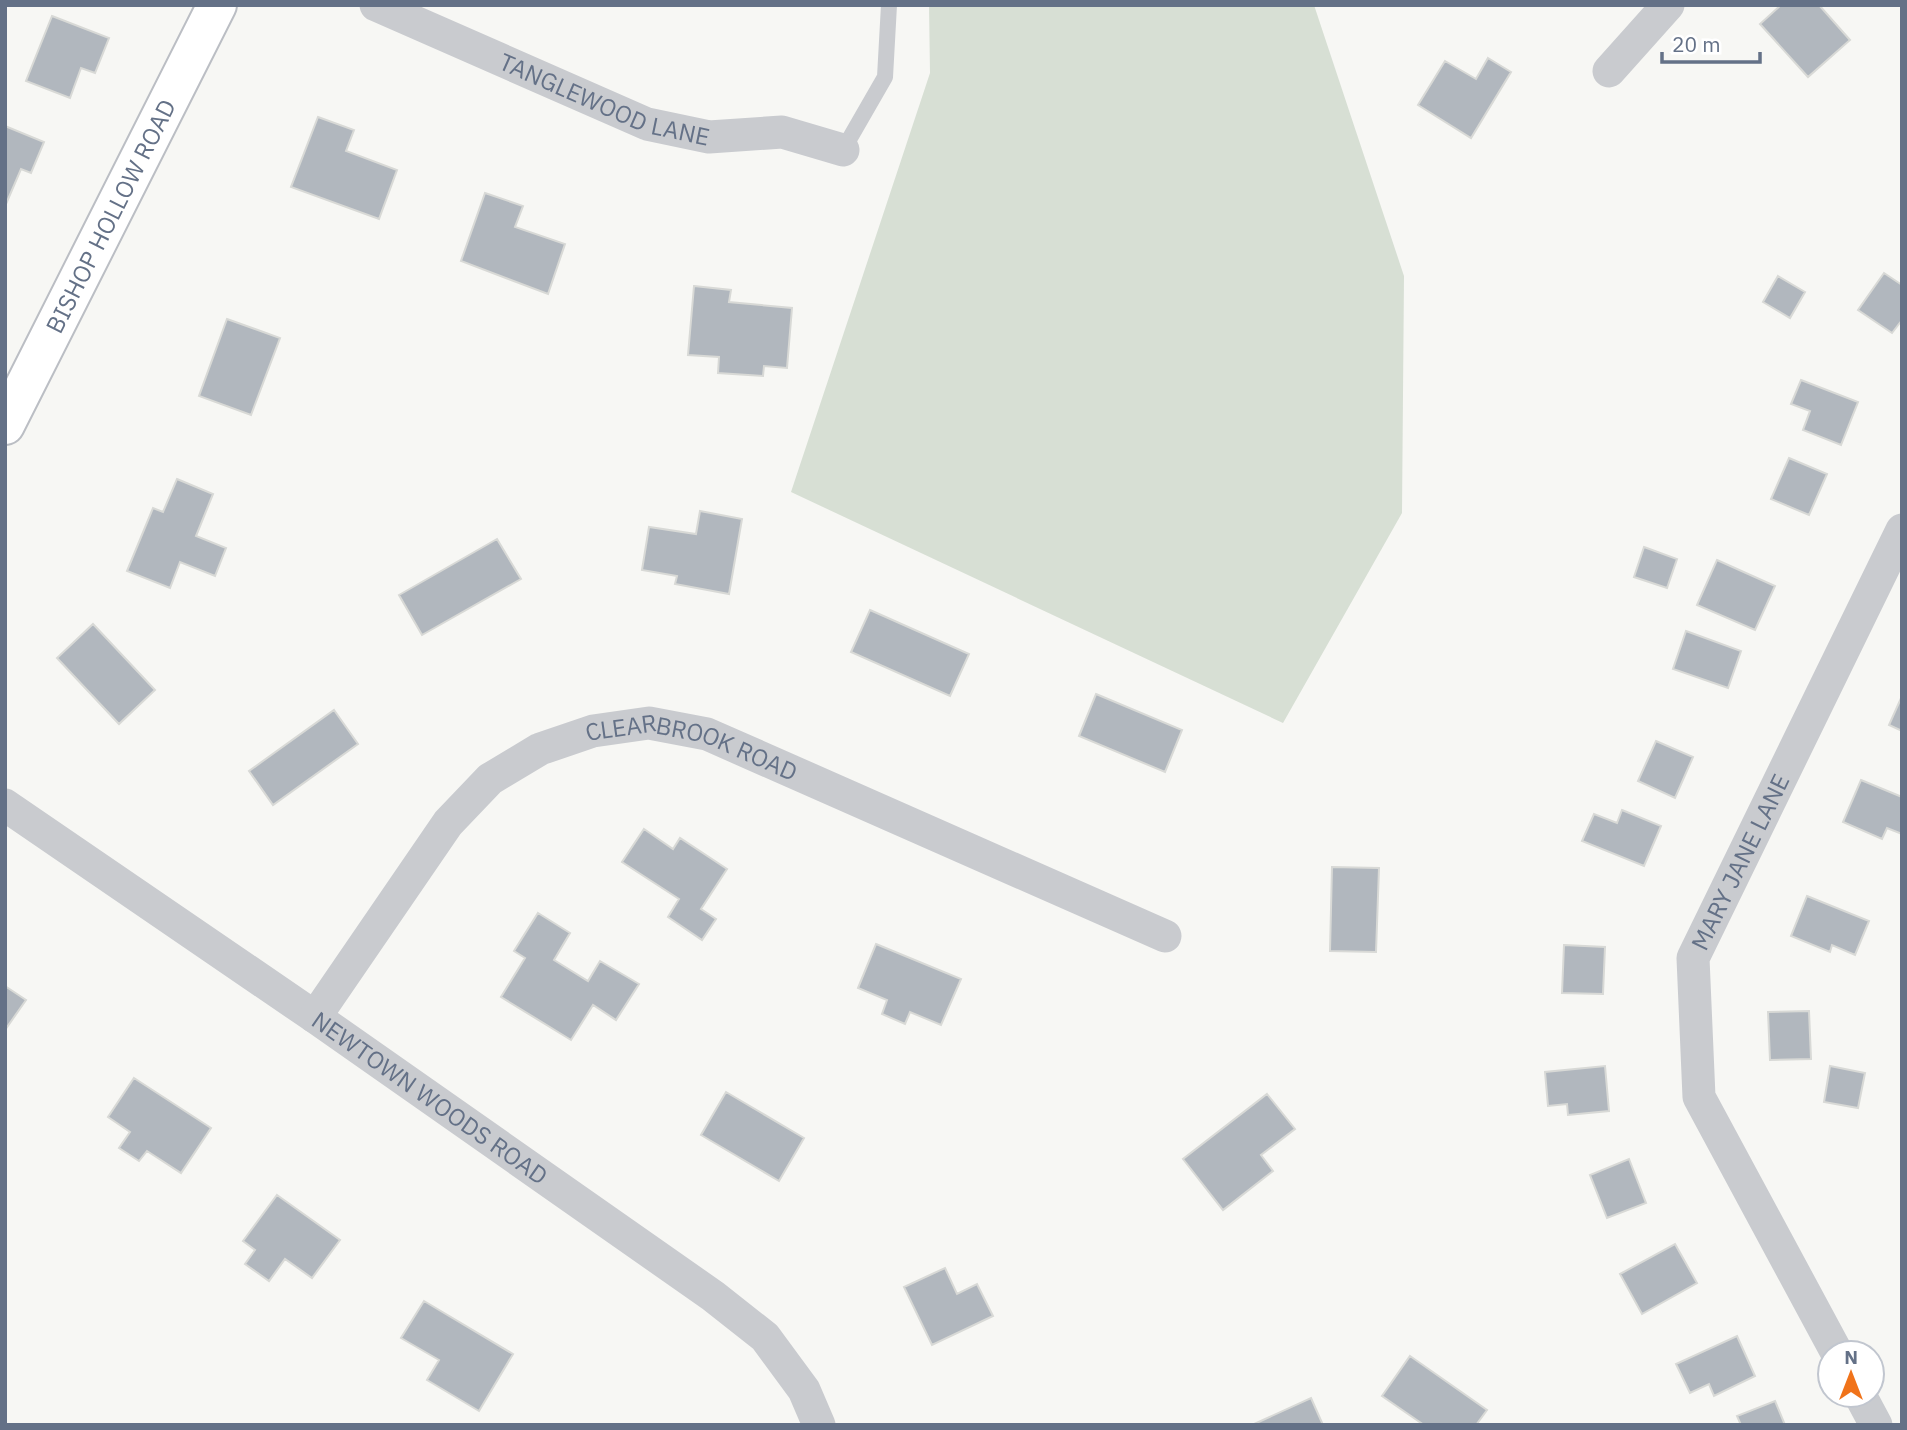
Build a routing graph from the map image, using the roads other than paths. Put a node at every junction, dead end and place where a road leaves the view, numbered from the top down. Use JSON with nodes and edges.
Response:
{"nodes":[{"id":1,"x":217,"y":5,"type":"edge"},
{"id":2,"x":376,"y":5,"type":"edge"},
{"id":3,"x":889,"y":5,"type":"edge"},
{"id":4,"x":1668,"y":5,"type":"edge"},
{"id":5,"x":1609,"y":71,"type":"dead end"},
{"id":6,"x":843,"y":150,"type":"joint"},
{"id":7,"x":5,"y":425,"type":"edge"},
{"id":8,"x":1902,"y":530,"type":"edge"},
{"id":9,"x":5,"y":806,"type":"edge"},
{"id":10,"x":1165,"y":936,"type":"dead end"},
{"id":11,"x":315,"y":1017,"type":"junction"},
{"id":12,"x":1829,"y":1339,"type":"edge"},
{"id":13,"x":1867,"y":1409,"type":"edge"},
{"id":14,"x":819,"y":1425,"type":"edge"},
{"id":15,"x":1876,"y":1425,"type":"edge"}],
"edges":[{"from":1,"to":7,"type":"street","name":"BISHOP HOLLOW ROAD"},
{"from":2,"to":6,"type":"street","name":"TANGLEWOOD LANE"},
{"from":3,"to":6,"type":"lane"},
{"from":4,"to":5,"type":"street"},
{"from":8,"to":12,"type":"street","name":"MARY JANE LANE"},
{"from":9,"to":11,"type":"street","name":"NEWTOWN WOODS ROAD"},
{"from":10,"to":11,"type":"street","name":"CLEARBROOK ROAD"},
{"from":11,"to":14,"type":"street","name":"NEWTOWN WOODS ROAD"},
{"from":13,"to":15,"type":"street"}]}
